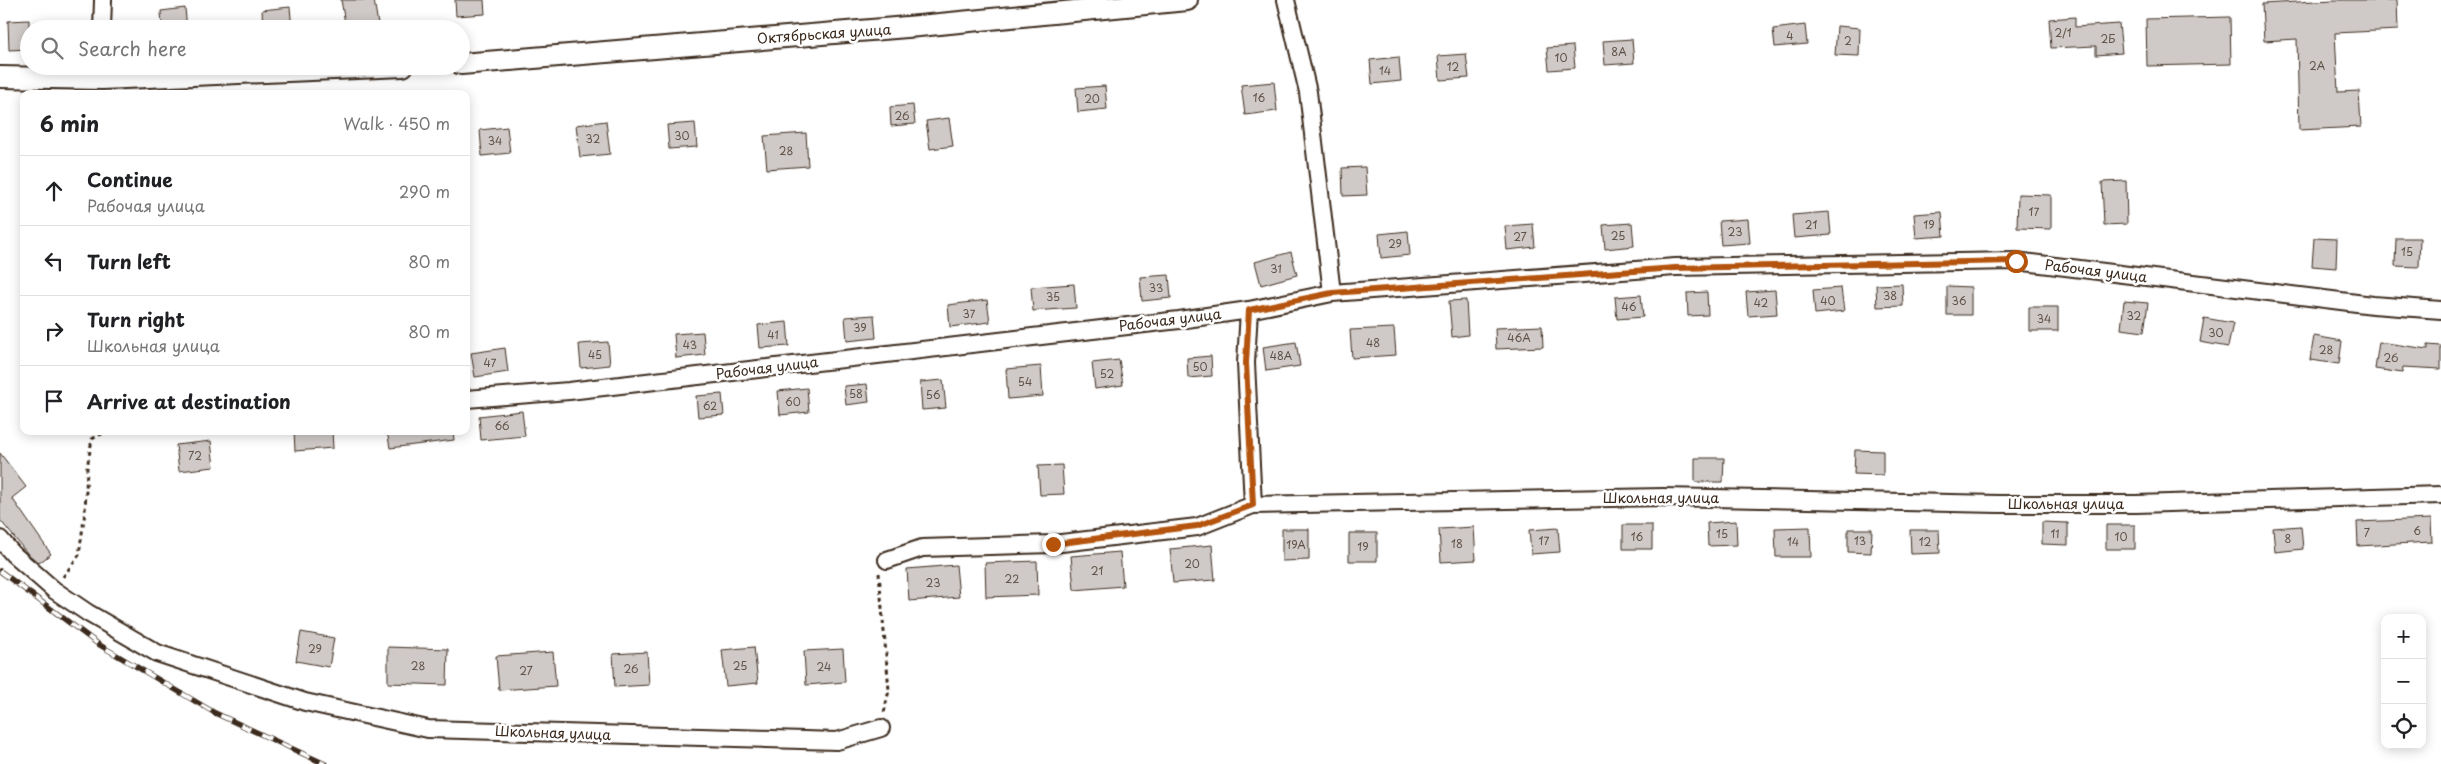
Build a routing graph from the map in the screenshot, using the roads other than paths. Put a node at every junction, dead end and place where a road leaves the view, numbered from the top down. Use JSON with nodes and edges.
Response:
{"nodes":[{"id":1,"x":103,"y":0,"type":"edge"},
{"id":2,"x":1187,"y":0,"type":"edge"},
{"id":3,"x":1286,"y":0,"type":"edge"},
{"id":4,"x":102,"y":20,"type":"edge"},
{"id":5,"x":470,"y":63,"type":"edge"},
{"id":6,"x":51,"y":75,"type":"edge"},
{"id":7,"x":0,"y":77,"type":"edge"},
{"id":8,"x":1332,"y":293,"type":"junction"},
{"id":9,"x":1249,"y":310,"type":"junction"},
{"id":10,"x":2441,"y":310,"type":"edge"},
{"id":11,"x":470,"y":399,"type":"edge"},
{"id":12,"x":2441,"y":495,"type":"edge"},
{"id":13,"x":1253,"y":505,"type":"junction"},
{"id":14,"x":0,"y":539,"type":"edge"},
{"id":15,"x":888,"y":560,"type":"road end"},
{"id":16,"x":881,"y":728,"type":"road end"}],
"edges":[{"from":1,"to":4,"type":"street"},
{"from":2,"to":5,"type":"street","name":"Октябрьская улица"},
{"from":3,"to":8,"type":"street"},
{"from":6,"to":7,"type":"street"},
{"from":8,"to":9,"type":"street","name":"Рабочая улица"},
{"from":8,"to":10,"type":"street","name":"Рабочая улица"},
{"from":9,"to":11,"type":"street","name":"Рабочая улица"},
{"from":9,"to":13,"type":"street"},
{"from":12,"to":13,"type":"street","name":"Школьная улица"},
{"from":13,"to":15,"type":"street","name":"Школьная улица"},
{"from":14,"to":16,"type":"street","name":"Школьная улица"}]}
